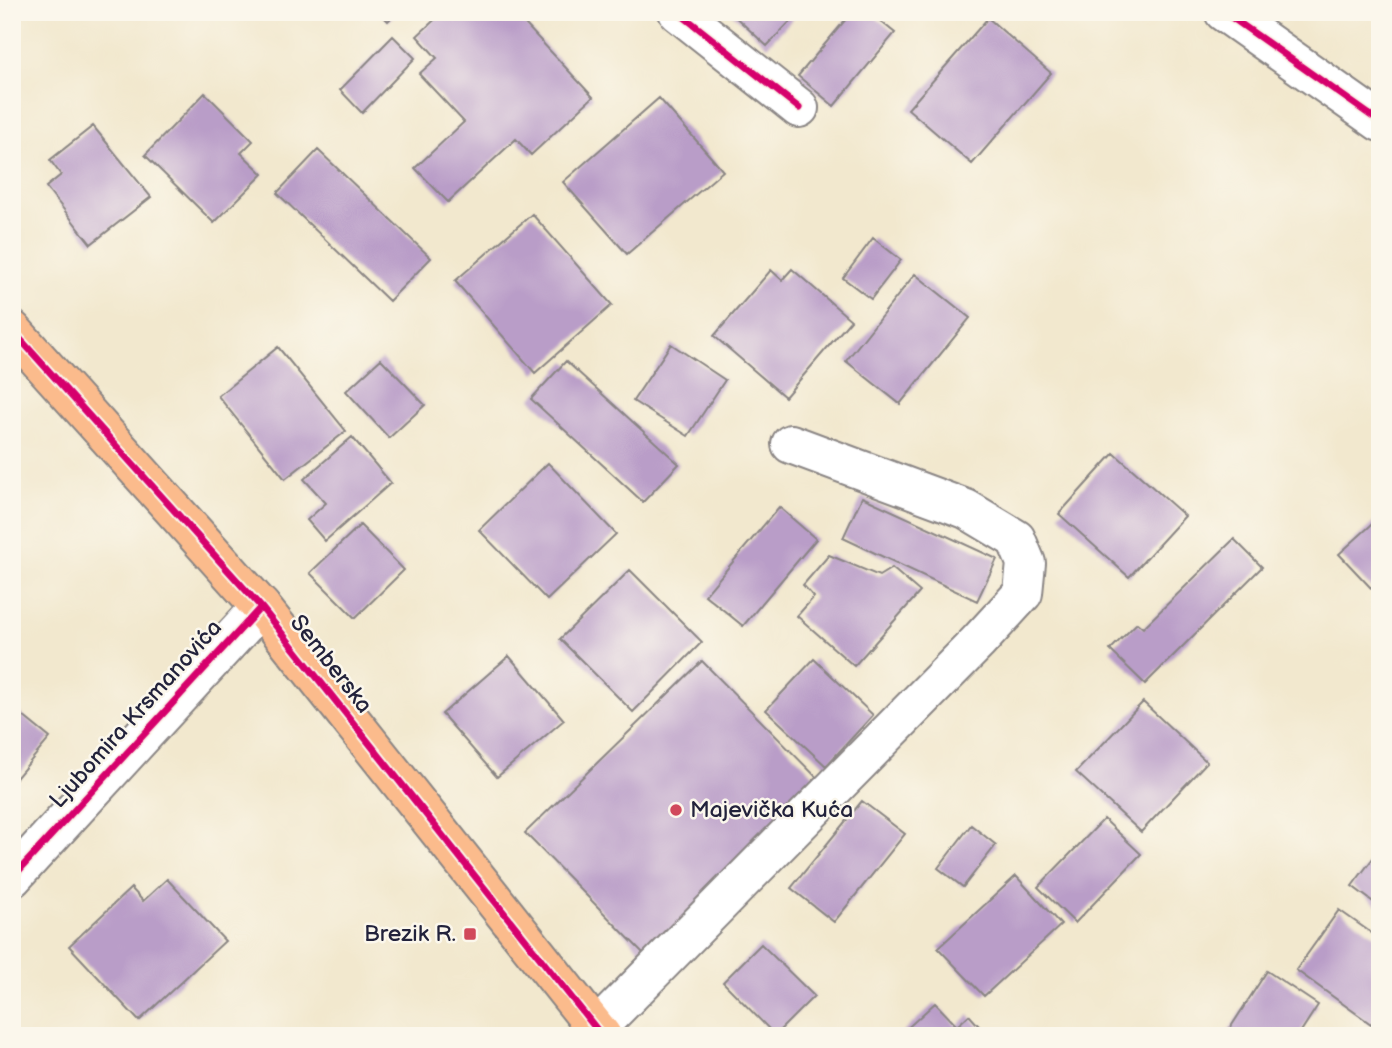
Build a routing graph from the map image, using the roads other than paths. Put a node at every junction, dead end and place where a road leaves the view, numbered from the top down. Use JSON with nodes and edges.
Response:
{"nodes":[{"id":1,"x":678,"y":12,"type":"edge"},
{"id":2,"x":1224,"y":12,"type":"edge"},
{"id":3,"x":799,"y":108,"type":"dead end"},
{"id":4,"x":1380,"y":122,"type":"edge"},
{"id":5,"x":12,"y":330,"type":"edge"},
{"id":6,"x":791,"y":444,"type":"dead end"},
{"id":7,"x":261,"y":607,"type":"junction"},
{"id":8,"x":12,"y":878,"type":"edge"},
{"id":9,"x":599,"y":1032,"type":"edge"}],
"edges":[{"from":1,"to":3,"type":"street"},
{"from":2,"to":4,"type":"street"},
{"from":5,"to":7,"type":"main road","name":"Semberska"},
{"from":6,"to":9,"type":"street"},
{"from":7,"to":8,"type":"street","name":"Ljubomira Krsmanovića"},
{"from":7,"to":9,"type":"main road","name":"Semberska"}]}
